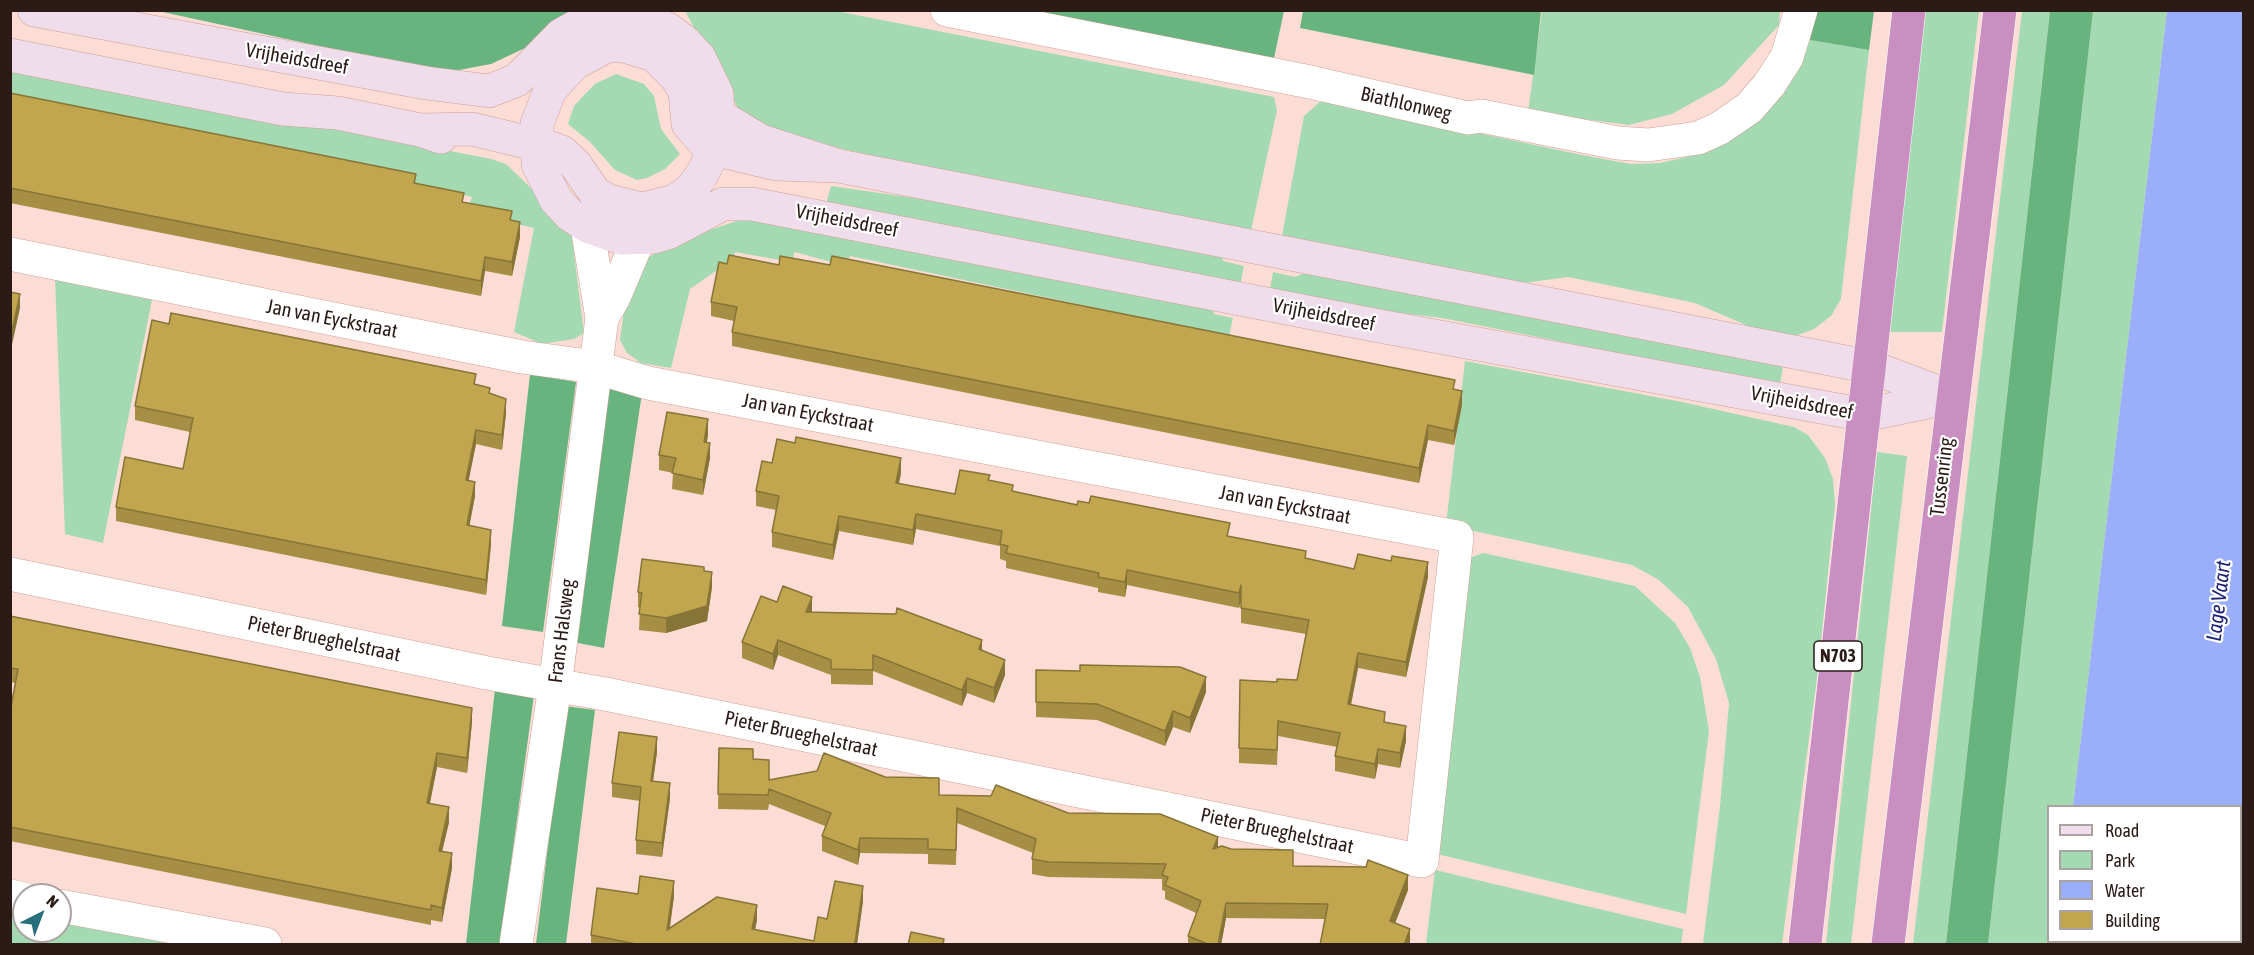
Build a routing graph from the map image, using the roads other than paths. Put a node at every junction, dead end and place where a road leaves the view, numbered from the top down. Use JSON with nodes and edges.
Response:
{"nodes":[{"id":1,"x":34,"y":10,"type":"edge"},
{"id":2,"x":947,"y":10,"type":"edge"},
{"id":3,"x":1802,"y":10,"type":"edge"},
{"id":4,"x":1909,"y":10,"type":"edge"},
{"id":5,"x":2000,"y":10,"type":"edge"},
{"id":6,"x":612,"y":20,"type":"edge"},
{"id":7,"x":668,"y":20,"type":"edge"},
{"id":8,"x":10,"y":55,"type":"edge"},
{"id":9,"x":718,"y":115,"type":"junction"},
{"id":10,"x":715,"y":148,"type":"junction"},
{"id":11,"x":537,"y":154,"type":"junction"},
{"id":12,"x":839,"y":166,"type":"junction"},
{"id":13,"x":670,"y":217,"type":"junction"},
{"id":14,"x":587,"y":226,"type":"junction"},
{"id":15,"x":639,"y":238,"type":"junction"},
{"id":16,"x":10,"y":254,"type":"edge"},
{"id":17,"x":602,"y":318,"type":"junction"},
{"id":18,"x":1871,"y":367,"type":"junction"},
{"id":19,"x":595,"y":368,"type":"junction"},
{"id":20,"x":1952,"y":398,"type":"junction"},
{"id":21,"x":1865,"y":415,"type":"junction"},
{"id":22,"x":10,"y":574,"type":"edge"},
{"id":23,"x":555,"y":686,"type":"junction"},
{"id":24,"x":1440,"y":689,"type":"joint"},
{"id":25,"x":72,"y":908,"type":"edge"},
{"id":26,"x":265,"y":945,"type":"edge"},
{"id":27,"x":516,"y":945,"type":"edge"},
{"id":28,"x":1805,"y":945,"type":"edge"},
{"id":29,"x":1888,"y":945,"type":"edge"}],
"edges":[{"from":1,"to":6,"type":"main road","name":"Vrijheidsdreef"},
{"from":2,"to":3,"type":"street","name":"Biathlonweg"},
{"from":4,"to":18,"type":"highway","number":"N703"},
{"from":5,"to":20,"type":"highway","name":"Tussenring"},
{"from":6,"to":7,"type":"main road"},
{"from":6,"to":10,"type":"main road"},
{"from":6,"to":11,"type":"main road"},
{"from":7,"to":9,"type":"main road"},
{"from":8,"to":11,"type":"main road"},
{"from":9,"to":10,"type":"main road"},
{"from":9,"to":12,"type":"main road"},
{"from":10,"to":12,"type":"main road"},
{"from":10,"to":13,"type":"main road"},
{"from":11,"to":13,"type":"main road"},
{"from":11,"to":14,"type":"main road"},
{"from":12,"to":18,"type":"main road"},
{"from":13,"to":15,"type":"main road"},
{"from":13,"to":21,"type":"main road","name":"Vrijheidsdreef"},
{"from":14,"to":15,"type":"main road"},
{"from":14,"to":17,"type":"street","name":"Frans Halsweg"},
{"from":15,"to":17,"type":"street","name":"Frans Halsweg"},
{"from":16,"to":19,"type":"street","name":"Jan van Eyckstraat"},
{"from":17,"to":19,"type":"street","name":"Frans Halsweg"},
{"from":18,"to":20,"type":"main road"},
{"from":18,"to":21,"type":"highway","number":"N703"},
{"from":19,"to":23,"type":"street","name":"Frans Halsweg"},
{"from":19,"to":24,"type":"street","name":"Jan van Eyckstraat"},
{"from":20,"to":21,"type":"main road","name":"Vrijheidsdreef"},
{"from":20,"to":29,"type":"highway","name":"Tussenring"},
{"from":21,"to":28,"type":"highway","number":"N703"},
{"from":22,"to":23,"type":"street","name":"Pieter Brueghelstraat"},
{"from":23,"to":24,"type":"street","name":"Pieter Brueghelstraat"},
{"from":23,"to":27,"type":"street","name":"Frans Halsweg"},
{"from":25,"to":26,"type":"street"}]}
